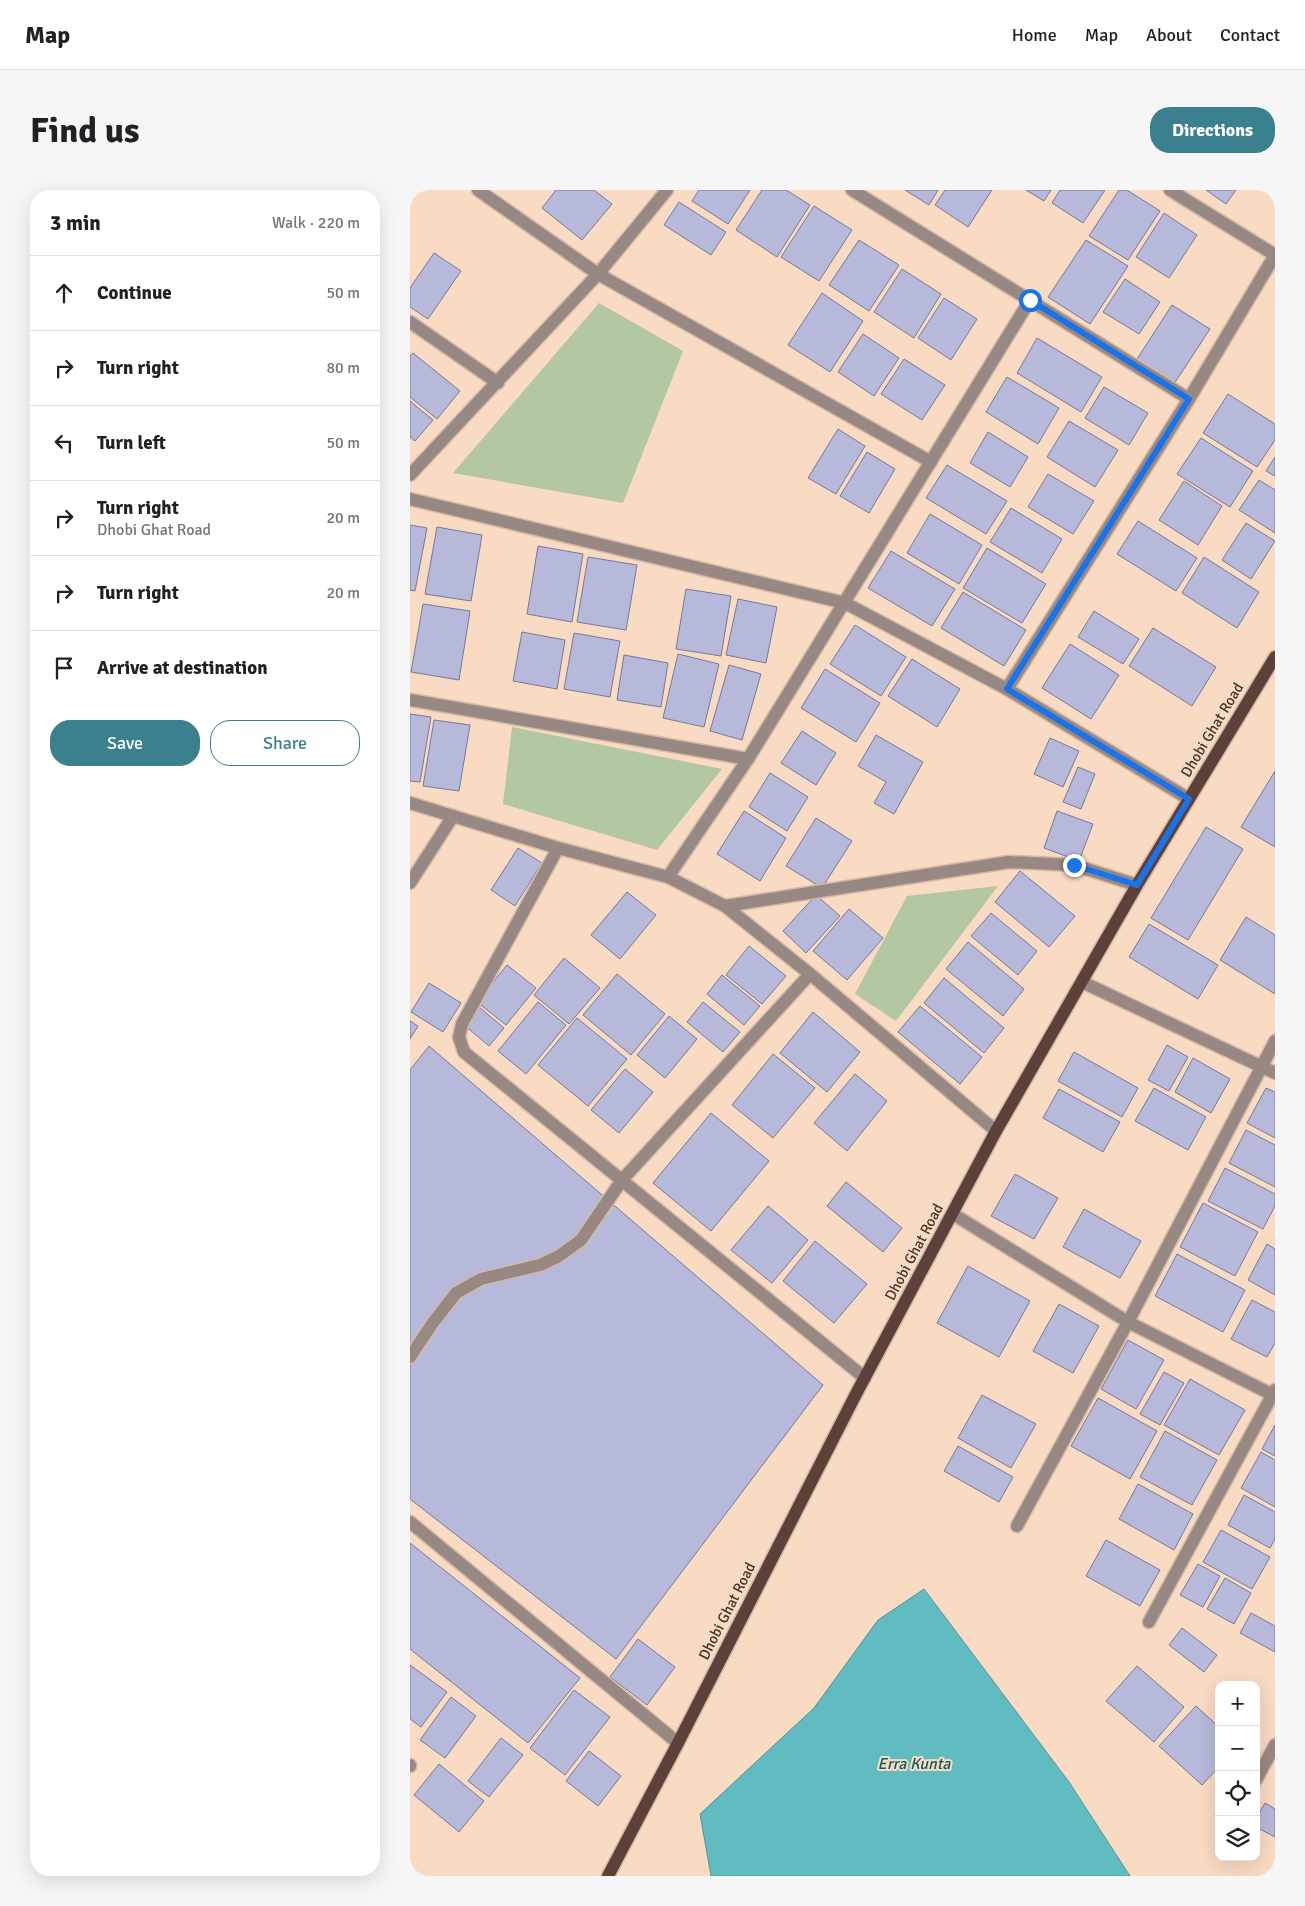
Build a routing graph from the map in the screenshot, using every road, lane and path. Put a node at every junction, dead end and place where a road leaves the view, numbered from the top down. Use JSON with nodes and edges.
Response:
{"nodes":[{"id":1,"x":478,"y":190,"type":"edge"},
{"id":2,"x":667,"y":190,"type":"edge"},
{"id":3,"x":852,"y":190,"type":"edge"},
{"id":4,"x":1170,"y":190,"type":"edge"},
{"id":5,"x":1275,"y":255,"type":"edge"},
{"id":6,"x":598,"y":274,"type":"junction"},
{"id":7,"x":1030,"y":300,"type":"junction"},
{"id":8,"x":410,"y":322,"type":"edge"},
{"id":9,"x":498,"y":383,"type":"junction"},
{"id":10,"x":1189,"y":399,"type":"junction"},
{"id":11,"x":931,"y":462,"type":"junction"},
{"id":12,"x":410,"y":475,"type":"edge"},
{"id":13,"x":410,"y":499,"type":"edge"},
{"id":14,"x":845,"y":603,"type":"junction"},
{"id":15,"x":1275,"y":657,"type":"edge"},
{"id":16,"x":1007,"y":689,"type":"junction"},
{"id":17,"x":410,"y":700,"type":"edge"},
{"id":18,"x":748,"y":759,"type":"junction"},
{"id":19,"x":1189,"y":799,"type":"junction"},
{"id":20,"x":410,"y":803,"type":"edge"},
{"id":21,"x":453,"y":816,"type":"junction"},
{"id":22,"x":558,"y":848,"type":"junction"},
{"id":23,"x":668,"y":877,"type":"junction"},
{"id":24,"x":410,"y":883,"type":"edge"},
{"id":25,"x":1137,"y":885,"type":"junction"},
{"id":26,"x":725,"y":906,"type":"junction"},
{"id":27,"x":810,"y":974,"type":"junction"},
{"id":28,"x":1082,"y":982,"type":"junction"},
{"id":29,"x":1275,"y":1041,"type":"edge"},
{"id":30,"x":1262,"y":1066,"type":"junction"},
{"id":31,"x":1275,"y":1073,"type":"edge"},
{"id":32,"x":996,"y":1132,"type":"junction"},
{"id":33,"x":622,"y":1180,"type":"junction"},
{"id":34,"x":953,"y":1214,"type":"junction"},
{"id":35,"x":1128,"y":1322,"type":"junction"},
{"id":36,"x":410,"y":1357,"type":"edge"},
{"id":37,"x":865,"y":1378,"type":"junction"},
{"id":38,"x":1274,"y":1393,"type":"edge"},
{"id":39,"x":410,"y":1522,"type":"edge"},
{"id":40,"x":1017,"y":1526,"type":"dead end"},
{"id":41,"x":1149,"y":1622,"type":"dead end"},
{"id":42,"x":678,"y":1743,"type":"junction"},
{"id":43,"x":1275,"y":1745,"type":"edge"},
{"id":44,"x":1260,"y":1773,"type":"edge"},
{"id":45,"x":608,"y":1876,"type":"edge"}],
"edges":[{"from":1,"to":6,"type":"street"},
{"from":2,"to":6,"type":"street"},
{"from":3,"to":7,"type":"street"},
{"from":4,"to":5,"type":"street"},
{"from":5,"to":10,"type":"street"},
{"from":6,"to":9,"type":"street"},
{"from":6,"to":11,"type":"street"},
{"from":7,"to":10,"type":"street"},
{"from":7,"to":11,"type":"street"},
{"from":8,"to":9,"type":"street"},
{"from":9,"to":12,"type":"street"},
{"from":10,"to":16,"type":"street"},
{"from":11,"to":14,"type":"street"},
{"from":13,"to":14,"type":"street"},
{"from":14,"to":16,"type":"street"},
{"from":14,"to":18,"type":"street"},
{"from":15,"to":19,"type":"main road","name":"Dhobi Ghat Road"},
{"from":16,"to":19,"type":"street"},
{"from":17,"to":18,"type":"street"},
{"from":18,"to":23,"type":"street"},
{"from":19,"to":25,"type":"main road","name":"Dhobi Ghat Road"},
{"from":20,"to":21,"type":"street"},
{"from":21,"to":22,"type":"street"},
{"from":21,"to":24,"type":"street"},
{"from":22,"to":23,"type":"street"},
{"from":22,"to":33,"type":"street"},
{"from":23,"to":26,"type":"street"},
{"from":25,"to":26,"type":"street"},
{"from":25,"to":28,"type":"main road","name":"Dhobi Ghat Road"},
{"from":26,"to":27,"type":"street"},
{"from":27,"to":32,"type":"street"},
{"from":27,"to":33,"type":"street"},
{"from":28,"to":30,"type":"street"},
{"from":28,"to":32,"type":"main road","name":"Dhobi Ghat Road"},
{"from":29,"to":30,"type":"street"},
{"from":30,"to":31,"type":"street"},
{"from":30,"to":35,"type":"street"},
{"from":32,"to":34,"type":"main road","name":"Dhobi Ghat Road"},
{"from":33,"to":36,"type":"street"},
{"from":33,"to":37,"type":"street"},
{"from":34,"to":35,"type":"street"},
{"from":34,"to":37,"type":"main road","name":"Dhobi Ghat Road"},
{"from":35,"to":38,"type":"street"},
{"from":35,"to":40,"type":"street"},
{"from":37,"to":42,"type":"main road","name":"Dhobi Ghat Road"},
{"from":38,"to":41,"type":"street"},
{"from":39,"to":42,"type":"street"},
{"from":42,"to":45,"type":"main road","name":"Dhobi Ghat Road"},
{"from":43,"to":44,"type":"street"}]}
